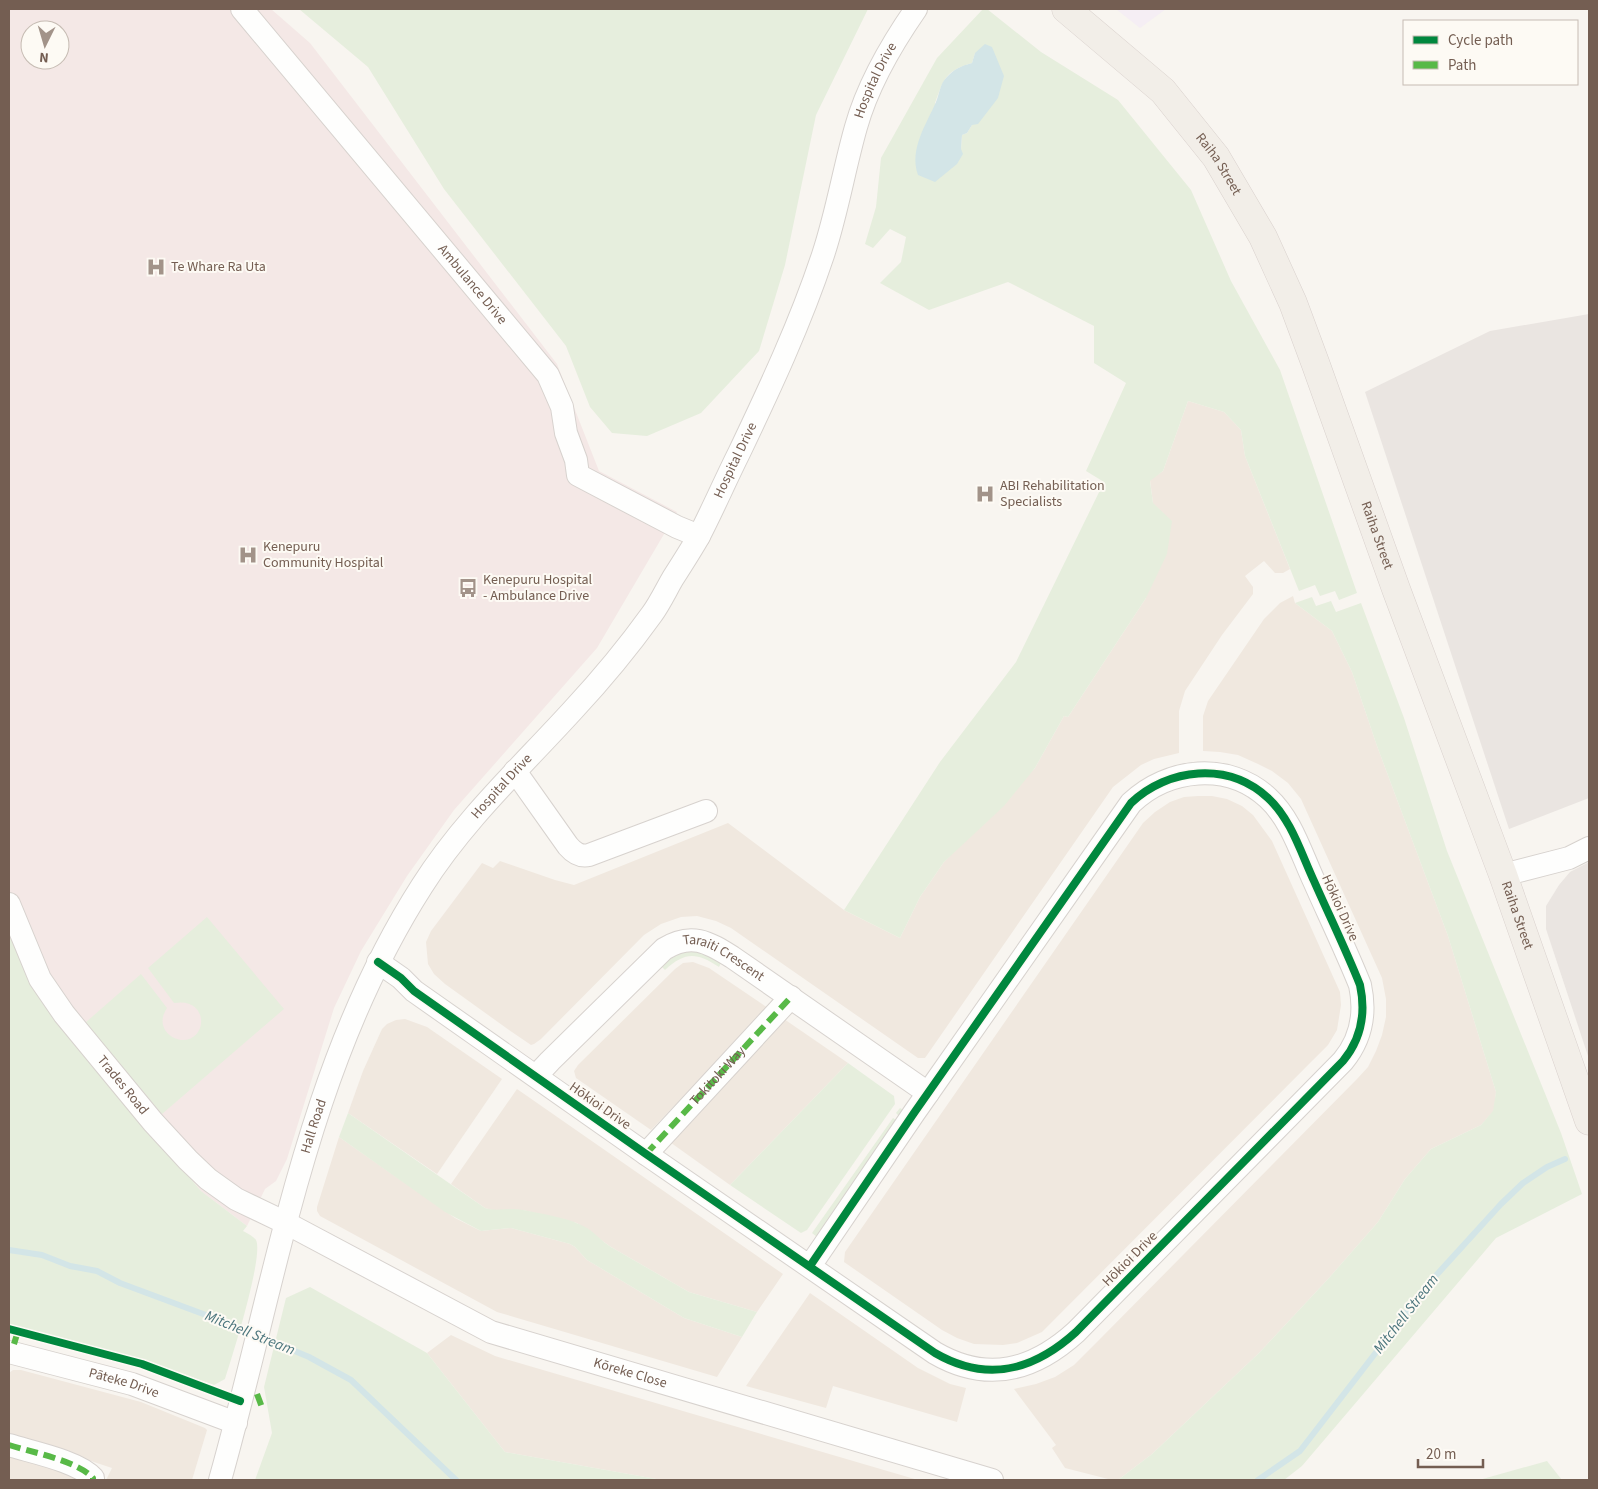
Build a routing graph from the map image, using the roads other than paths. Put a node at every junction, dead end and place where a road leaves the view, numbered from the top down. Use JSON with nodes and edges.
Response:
{"nodes":[{"id":1,"x":242,"y":9,"type":"edge"},
{"id":2,"x":916,"y":9,"type":"edge"},
{"id":3,"x":1066,"y":9,"type":"edge"},
{"id":4,"x":698,"y":536,"type":"junction"},
{"id":5,"x":515,"y":771,"type":"junction"},
{"id":6,"x":706,"y":810,"type":"dead end"},
{"id":7,"x":1589,"y":848,"type":"edge"},
{"id":8,"x":447,"y":850,"type":"joint"},
{"id":9,"x":1503,"y":875,"type":"junction"},
{"id":10,"x":9,"y":904,"type":"edge"},
{"id":11,"x":378,"y":962,"type":"junction"},
{"id":12,"x":791,"y":997,"type":"junction"},
{"id":13,"x":536,"y":1076,"type":"junction"},
{"id":14,"x":928,"y":1093,"type":"junction"},
{"id":15,"x":1589,"y":1121,"type":"edge"},
{"id":16,"x":646,"y":1154,"type":"junction"},
{"id":17,"x":286,"y":1223,"type":"junction"},
{"id":18,"x":810,"y":1266,"type":"junction"},
{"id":19,"x":9,"y":1352,"type":"edge"},
{"id":20,"x":236,"y":1423,"type":"junction"},
{"id":21,"x":9,"y":1445,"type":"edge"},
{"id":22,"x":93,"y":1480,"type":"edge"},
{"id":23,"x":220,"y":1480,"type":"edge"},
{"id":24,"x":992,"y":1480,"type":"edge"}],
"edges":[{"from":1,"to":4,"type":"street","name":"Ambulance Drive"},
{"from":2,"to":4,"type":"street","name":"Hospital Drive"},
{"from":3,"to":9,"type":"main road","name":"Raiha Street"},
{"from":4,"to":5,"type":"street","name":"Hospital Drive"},
{"from":5,"to":6,"type":"street"},
{"from":5,"to":8,"type":"street","name":"Hospital Drive"},
{"from":7,"to":9,"type":"street"},
{"from":8,"to":11,"type":"street","name":"Hall Road"},
{"from":9,"to":15,"type":"main road","name":"Raiha Street"},
{"from":10,"to":17,"type":"street","name":"Trades Road"},
{"from":11,"to":13,"type":"street","name":"Hōkioi Drive"},
{"from":11,"to":17,"type":"street","name":"Hall Road"},
{"from":12,"to":13,"type":"street","name":"Taraiti Crescent"},
{"from":12,"to":14,"type":"street","name":"Taraiti Crescent"},
{"from":12,"to":16,"type":"street","name":"Tokitoki Way"},
{"from":13,"to":16,"type":"street","name":"Hōkioi Drive"},
{"from":14,"to":18,"type":"street","name":"Hōkioi Drive"},
{"from":14,"to":18,"type":"street","name":"Hōkioi Drive"},
{"from":16,"to":18,"type":"street","name":"Hōkioi Drive"},
{"from":17,"to":20,"type":"street","name":"Hall Road"},
{"from":17,"to":24,"type":"street","name":"Kōreke Close"},
{"from":19,"to":20,"type":"street","name":"Pāteke Drive"},
{"from":20,"to":23,"type":"street","name":"Hall Road"},
{"from":21,"to":22,"type":"street"}]}
